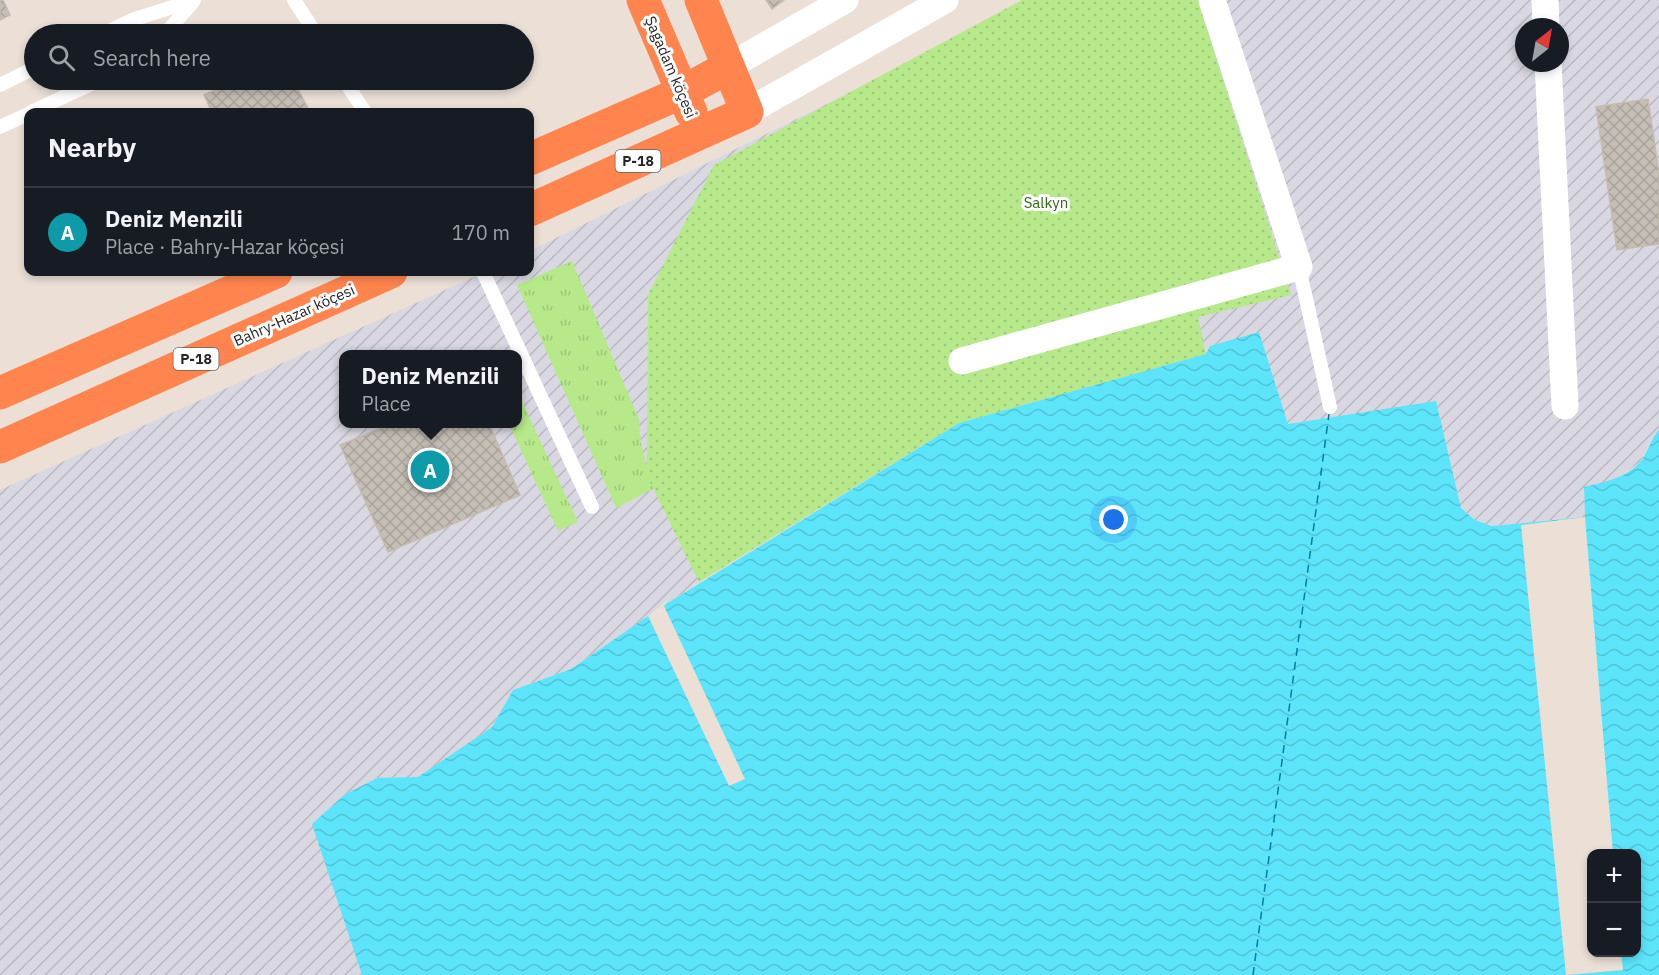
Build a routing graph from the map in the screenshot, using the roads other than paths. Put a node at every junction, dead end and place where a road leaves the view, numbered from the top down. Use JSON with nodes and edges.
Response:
{"nodes":[{"id":1,"x":194,"y":0,"type":"edge"},
{"id":2,"x":294,"y":0,"type":"edge"},
{"id":3,"x":643,"y":0,"type":"edge"},
{"id":4,"x":701,"y":0,"type":"edge"},
{"id":5,"x":845,"y":0,"type":"edge"},
{"id":6,"x":945,"y":0,"type":"edge"},
{"id":7,"x":1212,"y":0,"type":"edge"},
{"id":8,"x":1545,"y":0,"type":"edge"},
{"id":9,"x":1546,"y":18,"type":"edge"},
{"id":10,"x":124,"y":24,"type":"edge"},
{"id":11,"x":174,"y":24,"type":"edge"},
{"id":12,"x":310,"y":24,"type":"edge"},
{"id":13,"x":728,"y":67,"type":"junction"},
{"id":14,"x":1548,"y":72,"type":"edge"},
{"id":15,"x":24,"y":73,"type":"edge"},
{"id":16,"x":0,"y":85,"type":"edge"},
{"id":17,"x":79,"y":90,"type":"edge"},
{"id":18,"x":351,"y":90,"type":"edge"},
{"id":19,"x":683,"y":92,"type":"junction"},
{"id":20,"x":41,"y":108,"type":"edge"},
{"id":21,"x":362,"y":108,"type":"edge"},
{"id":22,"x":747,"y":112,"type":"junction"},
{"id":23,"x":24,"y":116,"type":"edge"},
{"id":24,"x":0,"y":127,"type":"edge"},
{"id":25,"x":699,"y":134,"type":"junction"},
{"id":26,"x":534,"y":157,"type":"edge"},
{"id":27,"x":534,"y":208,"type":"edge"},
{"id":28,"x":1299,"y":267,"type":"junction"},
{"id":29,"x":267,"y":276,"type":"edge"},
{"id":30,"x":382,"y":276,"type":"edge"},
{"id":31,"x":485,"y":276,"type":"edge"},
{"id":32,"x":519,"y":350,"type":"edge"},
{"id":33,"x":522,"y":356,"type":"edge"},
{"id":34,"x":962,"y":361,"type":"dead end"},
{"id":35,"x":0,"y":393,"type":"edge"},
{"id":36,"x":1330,"y":406,"type":"dead end"},
{"id":37,"x":1565,"y":406,"type":"dead end"},
{"id":38,"x":0,"y":447,"type":"edge"},
{"id":39,"x":592,"y":507,"type":"dead end"}],
"edges":[{"from":1,"to":10,"type":"lane"},
{"from":1,"to":11,"type":"lane"},
{"from":2,"to":12,"type":"lane"},
{"from":3,"to":19,"type":"highway","name":"Şagadam köçesi"},
{"from":4,"to":13,"type":"highway"},
{"from":5,"to":13,"type":"street"},
{"from":6,"to":22,"type":"street"},
{"from":7,"to":28,"type":"street"},
{"from":8,"to":9,"type":"street"},
{"from":13,"to":19,"type":"highway"},
{"from":13,"to":22,"type":"highway"},
{"from":14,"to":37,"type":"street"},
{"from":15,"to":16,"type":"lane"},
{"from":17,"to":20,"type":"lane"},
{"from":18,"to":21,"type":"lane"},
{"from":19,"to":25,"type":"highway","name":"Şagadam köçesi"},
{"from":19,"to":26,"type":"highway"},
{"from":22,"to":25,"type":"highway","number":"P-18"},
{"from":23,"to":24,"type":"lane"},
{"from":25,"to":27,"type":"highway","number":"P-18"},
{"from":28,"to":34,"type":"street"},
{"from":28,"to":36,"type":"lane"},
{"from":29,"to":35,"type":"highway"},
{"from":30,"to":38,"type":"highway","name":"Bahry-Hazar köçesi","number":"P-18"},
{"from":31,"to":32,"type":"lane"},
{"from":33,"to":39,"type":"lane"}]}
